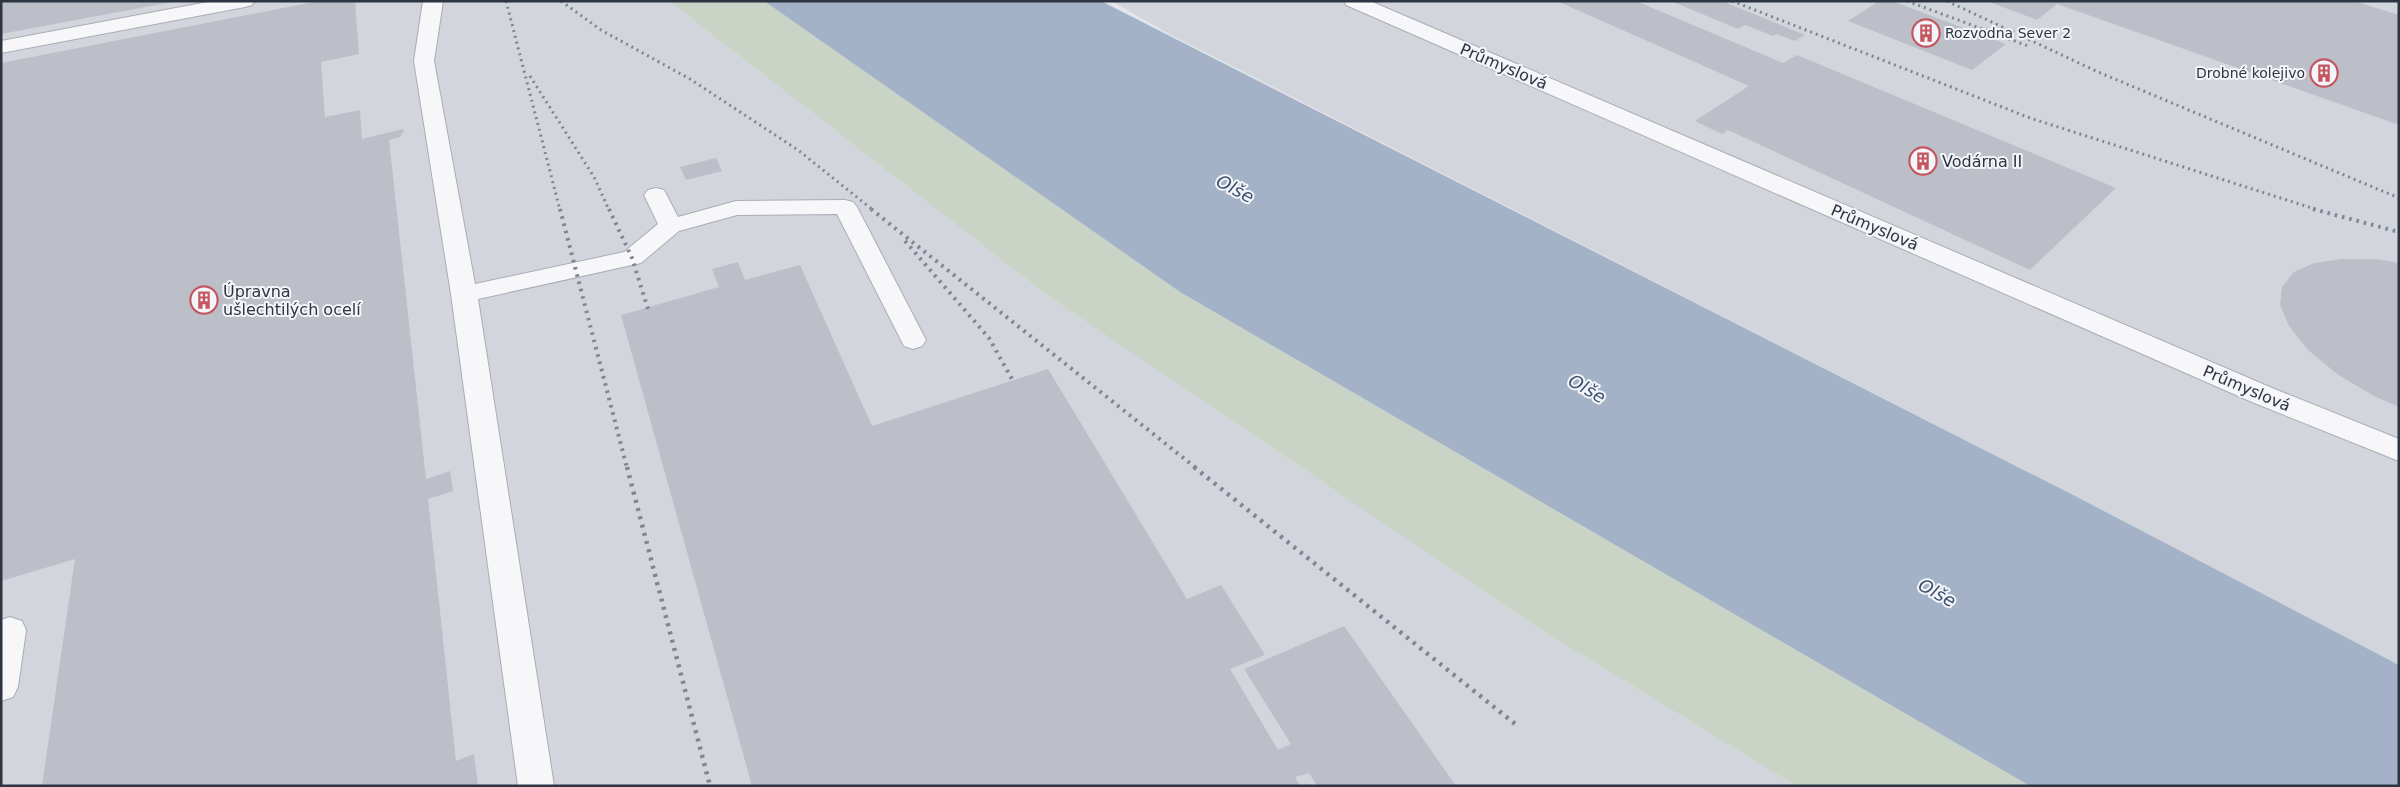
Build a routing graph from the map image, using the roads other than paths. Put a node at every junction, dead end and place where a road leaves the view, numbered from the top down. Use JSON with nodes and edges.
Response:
{"nodes":[{"id":1,"x":245,"y":1,"type":"edge"},
{"id":2,"x":433,"y":1,"type":"edge"},
{"id":3,"x":1353,"y":1,"type":"edge"},
{"id":4,"x":1,"y":47,"type":"edge"},
{"id":5,"x":656,"y":195,"type":"dead end"},
{"id":6,"x":671,"y":226,"type":"junction"},
{"id":7,"x":464,"y":294,"type":"junction"},
{"id":8,"x":914,"y":340,"type":"dead end"},
{"id":9,"x":2399,"y":452,"type":"edge"},
{"id":10,"x":10,"y":630,"type":"dead end"},
{"id":11,"x":1,"y":687,"type":"edge"},
{"id":12,"x":536,"y":786,"type":"edge"}],
"edges":[{"from":1,"to":4,"type":"street"},
{"from":2,"to":7,"type":"street"},
{"from":3,"to":9,"type":"street","name":"Průmyslová"},
{"from":5,"to":6,"type":"street"},
{"from":6,"to":7,"type":"street"},
{"from":6,"to":8,"type":"street"},
{"from":7,"to":12,"type":"street"},
{"from":10,"to":11,"type":"street"}]}
